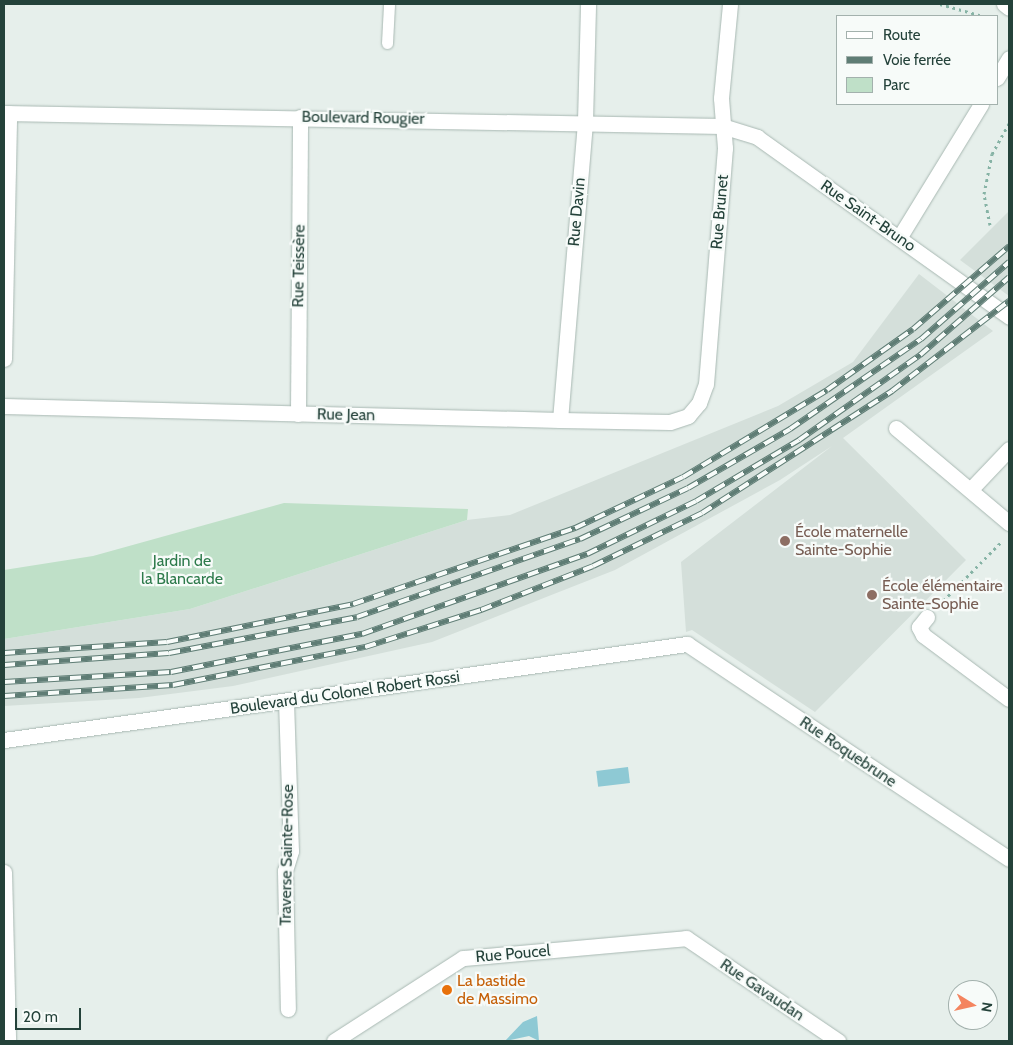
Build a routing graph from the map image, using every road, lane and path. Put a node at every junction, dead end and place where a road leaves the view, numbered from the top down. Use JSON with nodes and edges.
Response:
{"nodes":[{"id":1,"x":389,"y":4,"type":"edge"},
{"id":2,"x":588,"y":4,"type":"edge"},
{"id":3,"x":730,"y":4,"type":"edge"},
{"id":4,"x":940,"y":4,"type":"edge"},
{"id":5,"x":1004,"y":4,"type":"edge"},
{"id":6,"x":1009,"y":8,"type":"edge"},
{"id":7,"x":979,"y":15,"type":"edge"},
{"id":8,"x":387,"y":43,"type":"dead end"},
{"id":9,"x":1009,"y":58,"type":"edge"},
{"id":10,"x":998,"y":76,"type":"edge"},
{"id":11,"x":979,"y":105,"type":"edge"},
{"id":12,"x":6,"y":113,"type":"edge"},
{"id":13,"x":300,"y":117,"type":"junction"},
{"id":14,"x":585,"y":121,"type":"junction"},
{"id":15,"x":1009,"y":123,"type":"edge"},
{"id":16,"x":722,"y":126,"type":"junction"},
{"id":17,"x":990,"y":225,"type":"dead end"},
{"id":18,"x":899,"y":238,"type":"junction"},
{"id":19,"x":1009,"y":317,"type":"edge"},
{"id":20,"x":4,"y":359,"type":"edge"},
{"id":21,"x":4,"y":406,"type":"edge"},
{"id":22,"x":298,"y":414,"type":"junction"},
{"id":23,"x":688,"y":416,"type":"joint"},
{"id":24,"x":560,"y":420,"type":"junction"},
{"id":25,"x":896,"y":428,"type":"dead end"},
{"id":26,"x":1009,"y":449,"type":"edge"},
{"id":27,"x":971,"y":490,"type":"junction"},
{"id":28,"x":1009,"y":523,"type":"edge"},
{"id":29,"x":1009,"y":535,"type":"edge"},
{"id":30,"x":927,"y":617,"type":"joint"},
{"id":31,"x":687,"y":644,"type":"joint"},
{"id":32,"x":1009,"y":699,"type":"edge"},
{"id":33,"x":286,"y":701,"type":"junction"},
{"id":34,"x":4,"y":740,"type":"edge"},
{"id":35,"x":1009,"y":860,"type":"edge"},
{"id":36,"x":4,"y":872,"type":"edge"},
{"id":37,"x":686,"y":938,"type":"joint"},
{"id":38,"x":288,"y":1010,"type":"dead end"},
{"id":39,"x":8,"y":1041,"type":"edge"},
{"id":40,"x":334,"y":1041,"type":"edge"},
{"id":41,"x":838,"y":1041,"type":"edge"}],
"edges":[{"from":1,"to":8,"type":"lane"},
{"from":2,"to":14,"type":"street","name":"Rue Davin"},
{"from":3,"to":16,"type":"street","name":"Rue Brunet"},
{"from":4,"to":7,"type":"path"},
{"from":5,"to":6,"type":"street"},
{"from":9,"to":10,"type":"street"},
{"from":11,"to":18,"type":"street"},
{"from":12,"to":13,"type":"street","name":"Boulevard Rougier"},
{"from":12,"to":20,"type":"street"},
{"from":13,"to":14,"type":"street","name":"Boulevard Rougier"},
{"from":13,"to":22,"type":"street","name":"Rue Teissère"},
{"from":14,"to":16,"type":"street","name":"Boulevard Rougier"},
{"from":14,"to":24,"type":"street","name":"Rue Davin"},
{"from":15,"to":17,"type":"path"},
{"from":16,"to":18,"type":"street","name":"Rue Saint-Bruno"},
{"from":16,"to":23,"type":"street","name":"Rue Brunet"},
{"from":18,"to":19,"type":"street","name":"Rue Saint-Bruno"},
{"from":21,"to":22,"type":"street","name":"Rue Jean"},
{"from":22,"to":24,"type":"street","name":"Rue Jean"},
{"from":23,"to":24,"type":"street","name":"Rue Jean"},
{"from":25,"to":27,"type":"street"},
{"from":26,"to":27,"type":"street"},
{"from":27,"to":28,"type":"street"},
{"from":29,"to":30,"type":"path"},
{"from":30,"to":32,"type":"street"},
{"from":31,"to":33,"type":"street","name":"Boulevard du Colonel Robert Rossi"},
{"from":31,"to":35,"type":"street","name":"Rue Roquebrune"},
{"from":33,"to":34,"type":"street","name":"Boulevard du Colonel Robert Rossi"},
{"from":33,"to":38,"type":"street","name":"Traverse Sainte-Rose"},
{"from":36,"to":39,"type":"street"},
{"from":37,"to":40,"type":"street","name":"Rue Poucel"},
{"from":37,"to":41,"type":"street","name":"Rue Gavaudan"}]}
